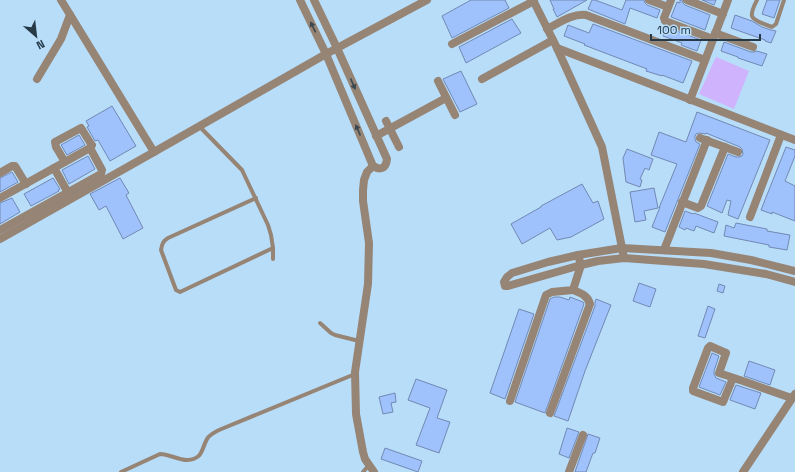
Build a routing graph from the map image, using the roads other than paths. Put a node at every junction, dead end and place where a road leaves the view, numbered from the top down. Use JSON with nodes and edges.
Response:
{"nodes":[{"id":1,"x":61,"y":0,"type":"edge"},
{"id":2,"x":300,"y":0,"type":"edge"},
{"id":3,"x":314,"y":0,"type":"edge"},
{"id":4,"x":427,"y":0,"type":"edge"},
{"id":5,"x":650,"y":0,"type":"edge"},
{"id":6,"x":687,"y":0,"type":"edge"},
{"id":7,"x":728,"y":0,"type":"edge"},
{"id":8,"x":757,"y":0,"type":"edge"},
{"id":9,"x":784,"y":0,"type":"edge"},
{"id":10,"x":534,"y":1,"type":"edge"},
{"id":11,"x":669,"y":4,"type":"edge"},
{"id":12,"x":723,"y":14,"type":"junction"},
{"id":13,"x":70,"y":15,"type":"junction"},
{"id":14,"x":548,"y":29,"type":"junction"},
{"id":15,"x":714,"y":36,"type":"junction"},
{"id":16,"x":452,"y":44,"type":"dead end"},
{"id":17,"x":555,"y":44,"type":"junction"},
{"id":18,"x":337,"y":48,"type":"junction"},
{"id":19,"x":753,"y":48,"type":"dead end"},
{"id":20,"x":326,"y":54,"type":"junction"},
{"id":21,"x":706,"y":60,"type":"junction"},
{"id":22,"x":37,"y":79,"type":"dead end"},
{"id":23,"x":482,"y":80,"type":"dead end"},
{"id":24,"x":438,"y":81,"type":"dead end"},
{"id":25,"x":446,"y":98,"type":"junction"},
{"id":26,"x":690,"y":100,"type":"junction"},
{"id":27,"x":455,"y":115,"type":"dead end"},
{"id":28,"x":388,"y":125,"type":"junction"},
{"id":29,"x":199,"y":126,"type":"junction"},
{"id":30,"x":781,"y":135,"type":"junction"},
{"id":31,"x":376,"y":136,"type":"junction"},
{"id":32,"x":795,"y":140,"type":"edge"},
{"id":33,"x":399,"y":147,"type":"dead end"},
{"id":34,"x":725,"y":147,"type":"junction"},
{"id":35,"x":90,"y":148,"type":"junction"},
{"id":36,"x":154,"y":152,"type":"junction"},
{"id":37,"x":738,"y":152,"type":"dead end"},
{"id":38,"x":65,"y":162,"type":"junction"},
{"id":39,"x":373,"y":166,"type":"junction"},
{"id":40,"x":54,"y":168,"type":"junction"},
{"id":41,"x":0,"y":173,"type":"edge"},
{"id":42,"x":26,"y":184,"type":"junction"},
{"id":43,"x":69,"y":195,"type":"junction"},
{"id":44,"x":0,"y":198,"type":"edge"},
{"id":45,"x":256,"y":198,"type":"junction"},
{"id":46,"x":682,"y":202,"type":"junction"},
{"id":47,"x":750,"y":217,"type":"dead end"},
{"id":48,"x":0,"y":230,"type":"edge"},
{"id":49,"x":0,"y":238,"type":"edge"},
{"id":50,"x":273,"y":248,"type":"junction"},
{"id":51,"x":622,"y":248,"type":"junction"},
{"id":52,"x":664,"y":250,"type":"junction"},
{"id":53,"x":711,"y":253,"type":"junction"},
{"id":54,"x":578,"y":255,"type":"junction"},
{"id":55,"x":624,"y":258,"type":"junction"},
{"id":56,"x":274,"y":259,"type":"dead end"},
{"id":57,"x":581,"y":265,"type":"junction"},
{"id":58,"x":709,"y":265,"type":"junction"},
{"id":59,"x":795,"y":271,"type":"edge"},
{"id":60,"x":795,"y":282,"type":"edge"},
{"id":61,"x":573,"y":290,"type":"junction"},
{"id":62,"x":320,"y":323,"type":"dead end"},
{"id":63,"x":359,"y":341,"type":"junction"},
{"id":64,"x":355,"y":374,"type":"junction"},
{"id":65,"x":733,"y":378,"type":"junction"},
{"id":66,"x":794,"y":396,"type":"edge"},
{"id":67,"x":510,"y":401,"type":"dead end"},
{"id":68,"x":550,"y":412,"type":"dead end"},
{"id":69,"x":583,"y":435,"type":"dead end"},
{"id":70,"x":372,"y":469,"type":"edge"},
{"id":71,"x":121,"y":472,"type":"edge"},
{"id":72,"x":364,"y":472,"type":"edge"},
{"id":73,"x":382,"y":472,"type":"edge"},
{"id":74,"x":569,"y":472,"type":"edge"},
{"id":75,"x":743,"y":472,"type":"edge"}],
"edges":[{"from":1,"to":13,"type":"street"},
{"from":20,"to":2,"type":"street","one_way":true},
{"from":3,"to":18,"type":"street"},
{"from":4,"to":18,"type":"street"},
{"from":5,"to":11,"type":"street"},
{"from":6,"to":12,"type":"street"},
{"from":7,"to":12,"type":"street"},
{"from":8,"to":9,"type":"lane"},
{"from":10,"to":14,"type":"street"},
{"from":10,"to":16,"type":"street"},
{"from":11,"to":15,"type":"street"},
{"from":12,"to":15,"type":"street"},
{"from":13,"to":22,"type":"street"},
{"from":13,"to":36,"type":"street"},
{"from":14,"to":17,"type":"street"},
{"from":14,"to":21,"type":"street"},
{"from":15,"to":19,"type":"street"},
{"from":15,"to":21,"type":"street"},
{"from":17,"to":23,"type":"street"},
{"from":17,"to":26,"type":"street"},
{"from":17,"to":51,"type":"street"},
{"from":18,"to":20,"type":"street"},
{"from":18,"to":31,"type":"street","one_way":true},
{"from":20,"to":29,"type":"street"},
{"from":39,"to":20,"type":"street","one_way":true},
{"from":21,"to":26,"type":"street"},
{"from":24,"to":25,"type":"street"},
{"from":25,"to":27,"type":"street"},
{"from":25,"to":28,"type":"street"},
{"from":26,"to":30,"type":"street"},
{"from":28,"to":31,"type":"street"},
{"from":28,"to":33,"type":"street"},
{"from":29,"to":36,"type":"street"},
{"from":29,"to":45,"type":"lane"},
{"from":30,"to":32,"type":"street"},
{"from":30,"to":47,"type":"street"},
{"from":31,"to":39,"type":"street"},
{"from":34,"to":37,"type":"street"},
{"from":34,"to":46,"type":"street"},
{"from":34,"to":46,"type":"street"},
{"from":35,"to":38,"type":"street"},
{"from":35,"to":38,"type":"street"},
{"from":35,"to":43,"type":"street"},
{"from":36,"to":43,"type":"street"},
{"from":38,"to":40,"type":"street"},
{"from":39,"to":63,"type":"street"},
{"from":40,"to":42,"type":"street"},
{"from":40,"to":43,"type":"street"},
{"from":41,"to":42,"type":"street"},
{"from":42,"to":44,"type":"street"},
{"from":43,"to":48,"type":"street"},
{"from":43,"to":49,"type":"street"},
{"from":45,"to":50,"type":"lane"},
{"from":45,"to":50,"type":"lane"},
{"from":46,"to":52,"type":"street"},
{"from":50,"to":56,"type":"lane"},
{"from":51,"to":52,"type":"street"},
{"from":51,"to":54,"type":"street"},
{"from":51,"to":55,"type":"street"},
{"from":52,"to":53,"type":"street"},
{"from":53,"to":58,"type":"street"},
{"from":53,"to":59,"type":"street"},
{"from":54,"to":57,"type":"street"},
{"from":54,"to":57,"type":"street"},
{"from":55,"to":57,"type":"street"},
{"from":55,"to":58,"type":"street"},
{"from":57,"to":61,"type":"street"},
{"from":58,"to":60,"type":"street"},
{"from":61,"to":67,"type":"street"},
{"from":61,"to":68,"type":"street"},
{"from":62,"to":63,"type":"lane"},
{"from":63,"to":64,"type":"street"},
{"from":64,"to":70,"type":"street"},
{"from":64,"to":71,"type":"lane"},
{"from":65,"to":65,"type":"street"},
{"from":65,"to":66,"type":"street"},
{"from":66,"to":75,"type":"street"},
{"from":69,"to":74,"type":"street"},
{"from":70,"to":72,"type":"lane"},
{"from":70,"to":73,"type":"street"}]}
